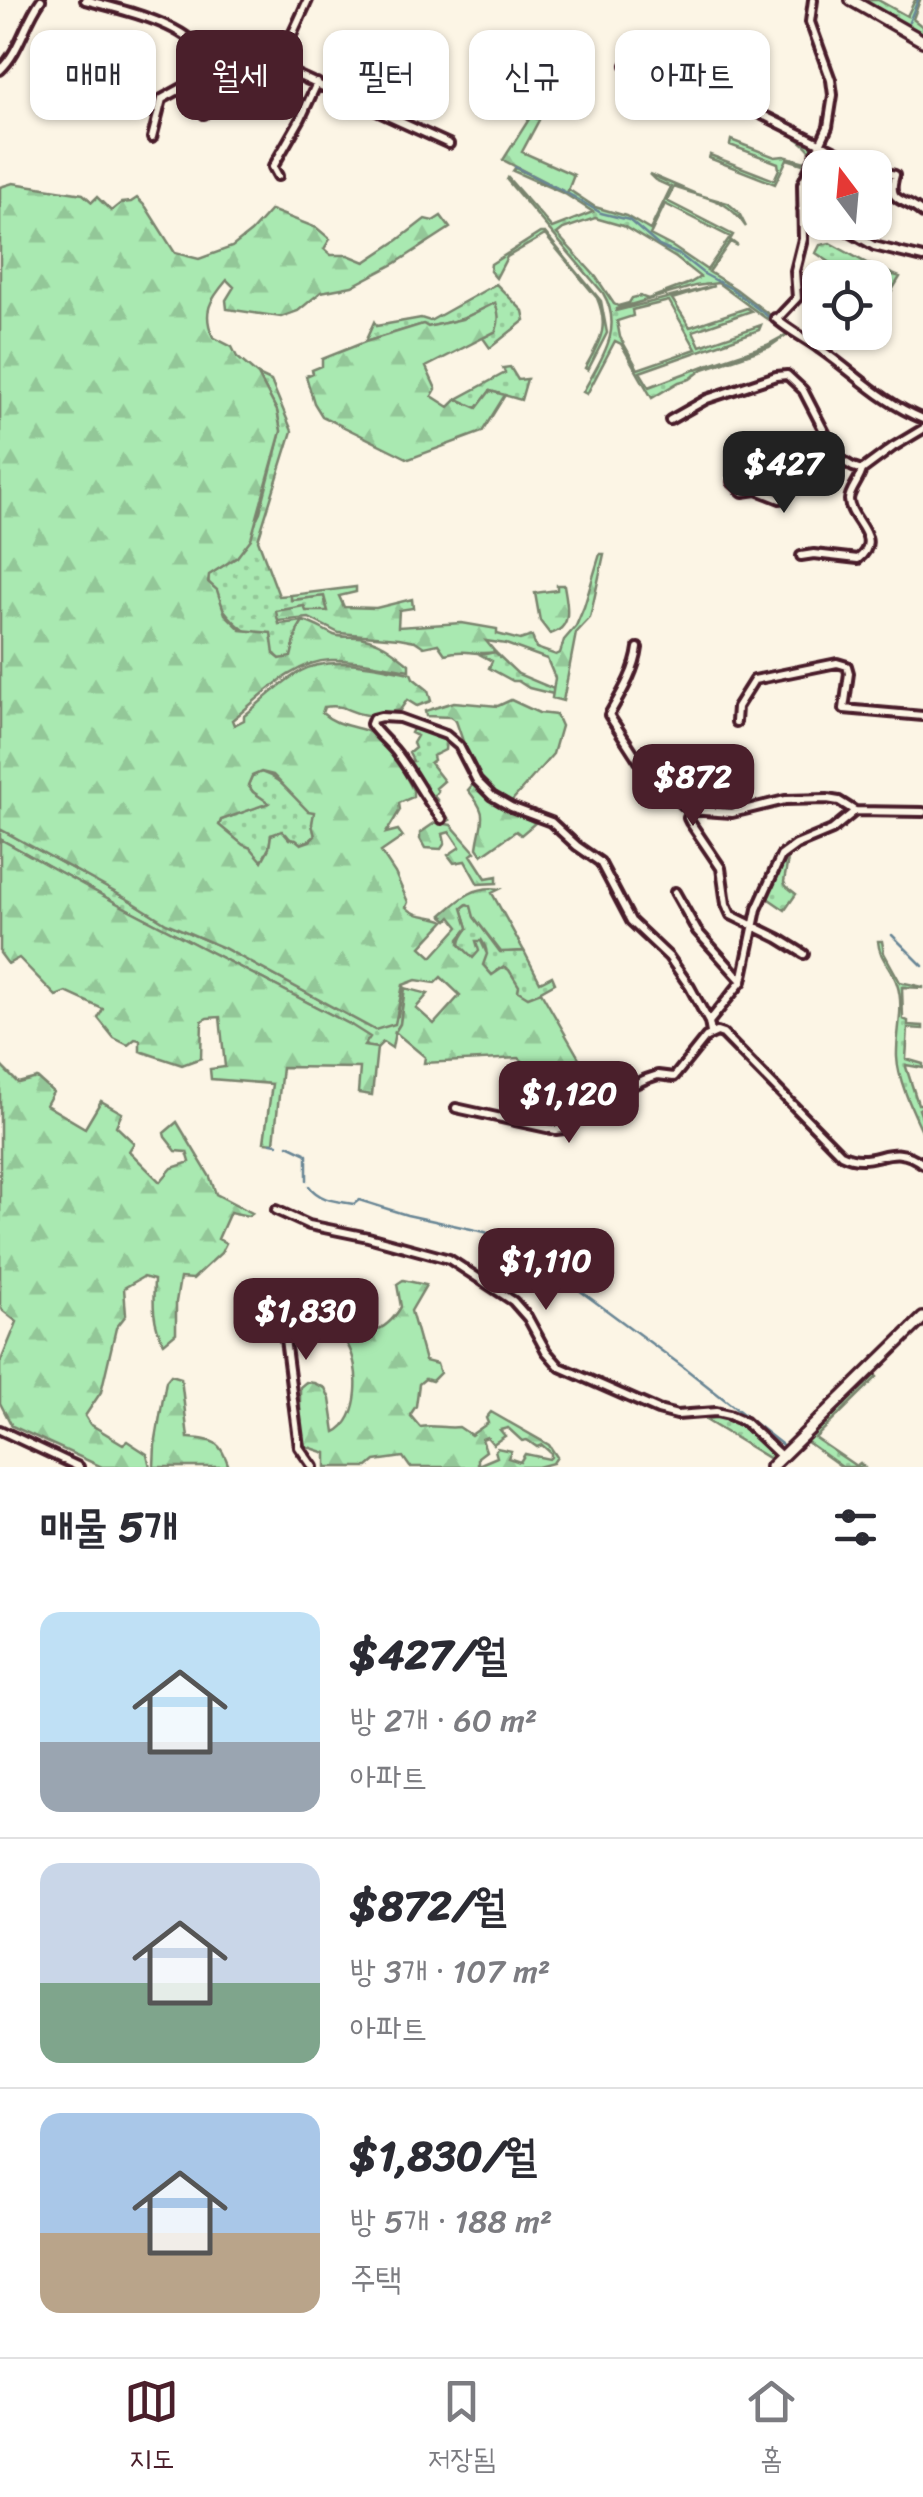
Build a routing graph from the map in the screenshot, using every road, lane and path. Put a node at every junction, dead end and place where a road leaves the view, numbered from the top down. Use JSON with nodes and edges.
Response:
{"nodes":[{"id":1,"x":41,"y":0,"type":"edge"},
{"id":2,"x":85,"y":0,"type":"edge"},
{"id":3,"x":308,"y":0,"type":"edge"},
{"id":4,"x":813,"y":0,"type":"edge"},
{"id":5,"x":851,"y":0,"type":"edge"},
{"id":6,"x":294,"y":30,"type":"edge"},
{"id":7,"x":176,"y":31,"type":"edge"},
{"id":8,"x":923,"y":42,"type":"edge"},
{"id":9,"x":0,"y":70,"type":"edge"},
{"id":10,"x":303,"y":77,"type":"edge"},
{"id":11,"x":316,"y":84,"type":"junction"},
{"id":12,"x":176,"y":92,"type":"edge"},
{"id":13,"x":770,"y":118,"type":"edge"},
{"id":14,"x":152,"y":138,"type":"dead end"},
{"id":15,"x":821,"y":142,"type":"junction"},
{"id":16,"x":449,"y":144,"type":"dead end"},
{"id":17,"x":817,"y":150,"type":"edge"},
{"id":18,"x":836,"y":150,"type":"edge"},
{"id":19,"x":278,"y":176,"type":"dead end"},
{"id":20,"x":892,"y":194,"type":"edge"},
{"id":21,"x":923,"y":214,"type":"edge"},
{"id":22,"x":802,"y":240,"type":"edge"},
{"id":23,"x":864,"y":240,"type":"edge"},
{"id":24,"x":923,"y":258,"type":"edge"},
{"id":25,"x":923,"y":419,"type":"edge"},
{"id":26,"x":670,"y":420,"type":"dead end"},
{"id":27,"x":923,"y":429,"type":"edge"},
{"id":28,"x":841,"y":460,"type":"junction"},
{"id":29,"x":862,"y":470,"type":"junction"},
{"id":30,"x":732,"y":482,"type":"dead end"},
{"id":31,"x":802,"y":556,"type":"dead end"},
{"id":32,"x":638,"y":648,"type":"dead end"},
{"id":33,"x":923,"y":716,"type":"edge"},
{"id":34,"x":736,"y":722,"type":"dead end"},
{"id":35,"x":692,"y":810,"type":"junction"},
{"id":36,"x":855,"y":811,"type":"junction"},
{"id":37,"x":923,"y":812,"type":"edge"},
{"id":38,"x":442,"y":820,"type":"dead end"},
{"id":39,"x":675,"y":892,"type":"dead end"},
{"id":40,"x":755,"y":926,"type":"junction"},
{"id":41,"x":804,"y":954,"type":"dead end"},
{"id":42,"x":742,"y":981,"type":"junction"},
{"id":43,"x":709,"y":1022,"type":"junction"},
{"id":44,"x":711,"y":1033,"type":"junction"},
{"id":45,"x":456,"y":1108,"type":"dead end"},
{"id":46,"x":923,"y":1164,"type":"edge"},
{"id":47,"x":276,"y":1210,"type":"dead end"},
{"id":48,"x":248,"y":1304,"type":"dead end"},
{"id":49,"x":923,"y":1318,"type":"edge"},
{"id":50,"x":0,"y":1430,"type":"edge"},
{"id":51,"x":782,"y":1456,"type":"junction"},
{"id":52,"x":79,"y":1467,"type":"edge"},
{"id":53,"x":313,"y":1467,"type":"edge"},
{"id":54,"x":771,"y":1467,"type":"edge"}],
"edges":[{"from":1,"to":9,"type":"street"},
{"from":2,"to":7,"type":"street"},
{"from":3,"to":6,"type":"street"},
{"from":4,"to":15,"type":"street"},
{"from":5,"to":8,"type":"street"},
{"from":10,"to":11,"type":"street"},
{"from":11,"to":16,"type":"street"},
{"from":11,"to":19,"type":"street"},
{"from":12,"to":14,"type":"street"},
{"from":13,"to":15,"type":"street"},
{"from":15,"to":17,"type":"street"},
{"from":15,"to":18,"type":"street"},
{"from":20,"to":21,"type":"street"},
{"from":22,"to":25,"type":"street"},
{"from":23,"to":24,"type":"street"},
{"from":26,"to":28,"type":"street"},
{"from":27,"to":29,"type":"street"},
{"from":28,"to":29,"type":"street"},
{"from":28,"to":30,"type":"street"},
{"from":29,"to":31,"type":"street"},
{"from":32,"to":35,"type":"street"},
{"from":33,"to":34,"type":"street"},
{"from":35,"to":36,"type":"street"},
{"from":35,"to":40,"type":"street"},
{"from":36,"to":37,"type":"street"},
{"from":36,"to":40,"type":"street"},
{"from":38,"to":43,"type":"street"},
{"from":39,"to":42,"type":"street"},
{"from":40,"to":41,"type":"street"},
{"from":40,"to":42,"type":"street"},
{"from":42,"to":43,"type":"street"},
{"from":43,"to":44,"type":"street"},
{"from":44,"to":45,"type":"street"},
{"from":44,"to":46,"type":"street"},
{"from":47,"to":51,"type":"street"},
{"from":48,"to":53,"type":"street"},
{"from":49,"to":51,"type":"street"},
{"from":50,"to":52,"type":"street"},
{"from":51,"to":54,"type":"street"}]}
